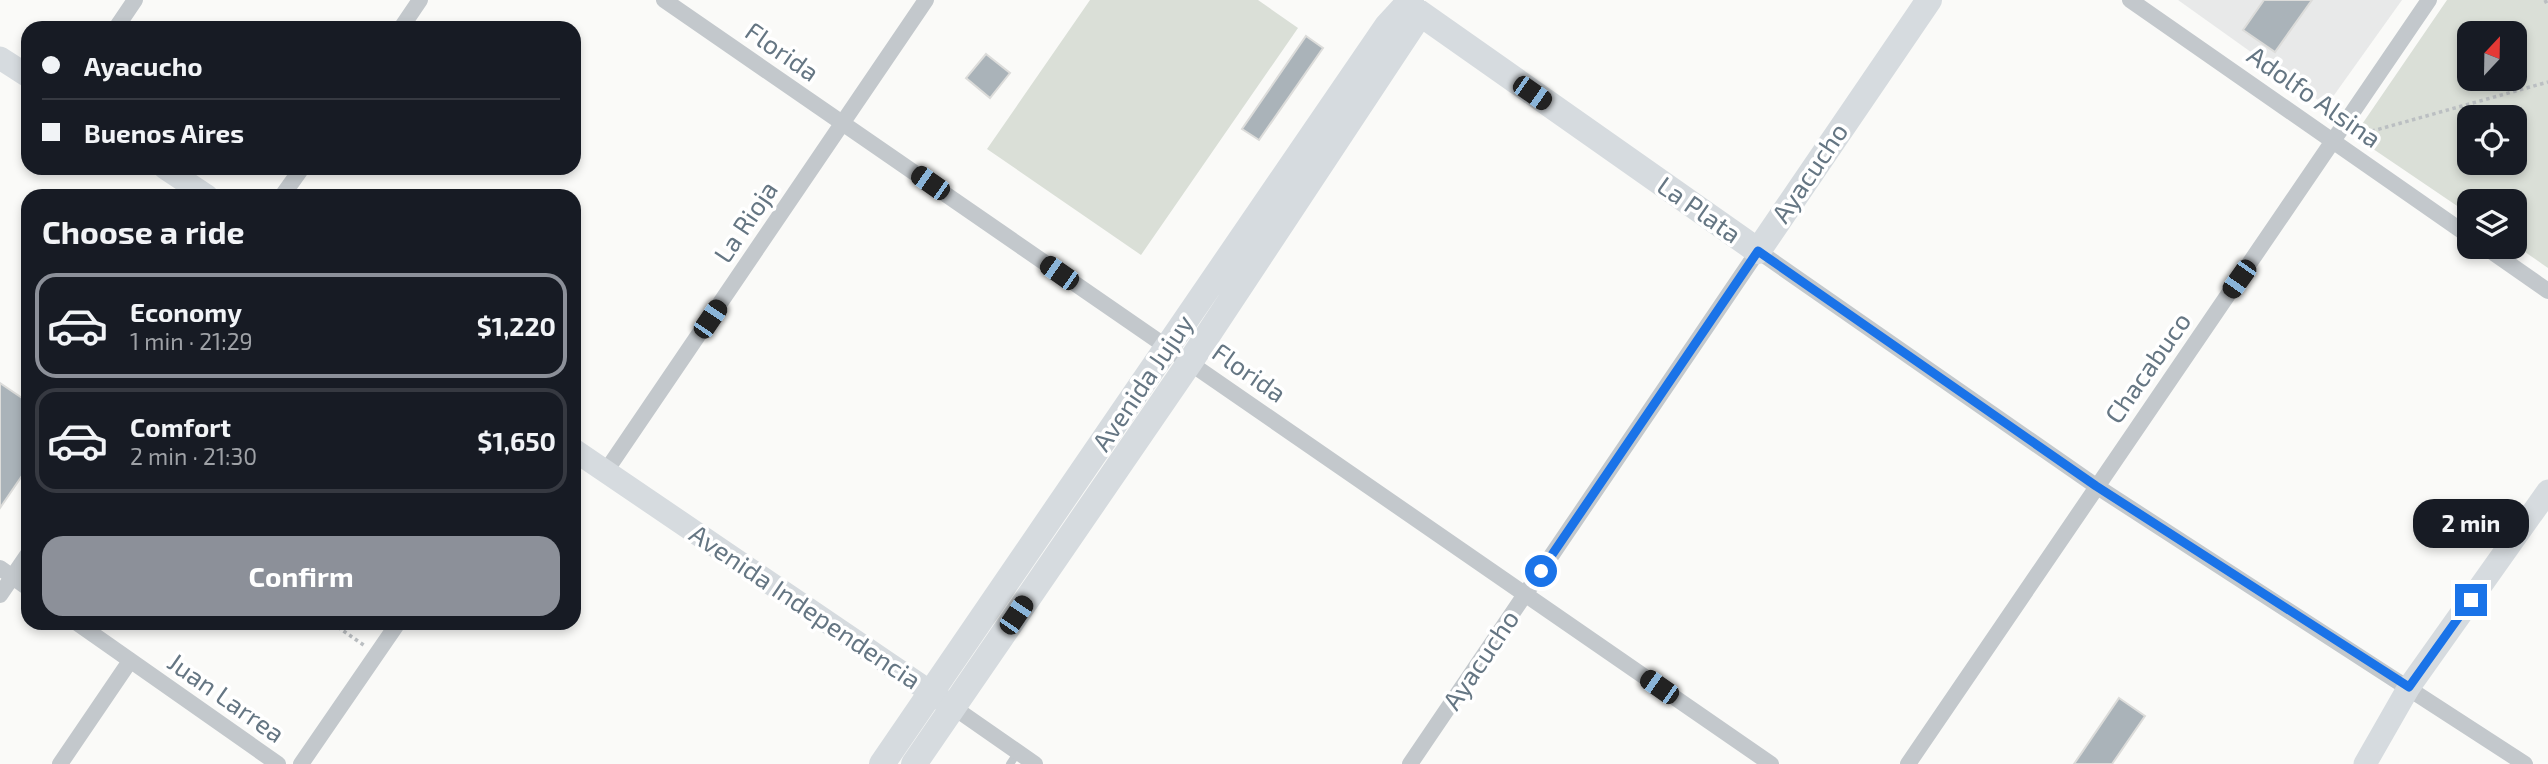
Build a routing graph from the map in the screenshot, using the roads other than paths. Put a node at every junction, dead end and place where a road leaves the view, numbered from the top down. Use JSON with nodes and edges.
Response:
{"nodes":[{"id":1,"x":135,"y":0,"type":"edge"},
{"id":2,"x":421,"y":0,"type":"edge"},
{"id":3,"x":664,"y":0,"type":"edge"},
{"id":4,"x":926,"y":0,"type":"edge"},
{"id":5,"x":1929,"y":0,"type":"edge"},
{"id":6,"x":2130,"y":0,"type":"edge"},
{"id":7,"x":2430,"y":0,"type":"edge"},
{"id":8,"x":1409,"y":5,"type":"edge"},
{"id":9,"x":121,"y":21,"type":"edge"},
{"id":10,"x":406,"y":21,"type":"edge"},
{"id":11,"x":0,"y":58,"type":"edge"},
{"id":12,"x":21,"y":72,"type":"edge"},
{"id":13,"x":843,"y":124,"type":"junction"},
{"id":14,"x":2335,"y":141,"type":"junction"},
{"id":15,"x":176,"y":175,"type":"edge"},
{"id":16,"x":196,"y":189,"type":"edge"},
{"id":17,"x":2457,"y":227,"type":"edge"},
{"id":18,"x":1758,"y":251,"type":"junction"},
{"id":19,"x":2502,"y":259,"type":"edge"},
{"id":20,"x":2548,"y":291,"type":"edge"},
{"id":21,"x":1167,"y":347,"type":"junction"},
{"id":22,"x":1190,"y":362,"type":"junction"},
{"id":23,"x":581,"y":455,"type":"edge"},
{"id":24,"x":606,"y":471,"type":"junction"},
{"id":25,"x":2096,"y":486,"type":"junction"},
{"id":26,"x":2548,"y":491,"type":"edge"},
{"id":27,"x":21,"y":560,"type":"edge"},
{"id":28,"x":6,"y":572,"type":"edge"},
{"id":29,"x":21,"y":583,"type":"edge"},
{"id":30,"x":1525,"y":594,"type":"junction"},
{"id":31,"x":0,"y":595,"type":"edge"},
{"id":32,"x":87,"y":630,"type":"edge"},
{"id":33,"x":393,"y":630,"type":"edge"},
{"id":34,"x":130,"y":661,"type":"junction"},
{"id":35,"x":2409,"y":687,"type":"junction"},
{"id":36,"x":930,"y":692,"type":"junction"},
{"id":37,"x":953,"y":707,"type":"junction"},
{"id":38,"x":1014,"y":758,"type":"edge"},
{"id":39,"x":60,"y":764,"type":"edge"},
{"id":40,"x":278,"y":764,"type":"edge"},
{"id":41,"x":301,"y":764,"type":"edge"},
{"id":42,"x":882,"y":764,"type":"edge"},
{"id":43,"x":914,"y":764,"type":"edge"},
{"id":44,"x":1035,"y":764,"type":"edge"},
{"id":45,"x":1410,"y":764,"type":"edge"},
{"id":46,"x":1771,"y":764,"type":"edge"},
{"id":47,"x":1908,"y":764,"type":"edge"},
{"id":48,"x":2365,"y":764,"type":"edge"},
{"id":49,"x":2525,"y":764,"type":"edge"}],
"edges":[{"from":1,"to":9,"type":"street"},
{"from":2,"to":10,"type":"street"},
{"from":3,"to":13,"type":"street","name":"Florida"},
{"from":4,"to":13,"type":"street","name":"La Rioja"},
{"from":5,"to":18,"type":"main road","name":"Ayacucho"},
{"from":6,"to":14,"type":"street","name":"Adolfo Alsina"},
{"from":7,"to":14,"type":"street","name":"Chacabuco"},
{"from":8,"to":18,"type":"main road","name":"La Plata"},
{"from":8,"to":21,"type":"main road","name":"Avenida Jujuy"},
{"from":8,"to":22,"type":"main road","name":"Avenida Jujuy"},
{"from":11,"to":12,"type":"main road"},
{"from":13,"to":21,"type":"street","name":"Florida"},
{"from":13,"to":24,"type":"street","name":"La Rioja"},
{"from":14,"to":17,"type":"street","name":"Adolfo Alsina"},
{"from":14,"to":25,"type":"street","name":"Chacabuco"},
{"from":15,"to":16,"type":"main road"},
{"from":18,"to":25,"type":"street","name":"La Plata"},
{"from":18,"to":30,"type":"street","name":"Ayacucho"},
{"from":19,"to":20,"type":"street"},
{"from":21,"to":22,"type":"street","name":"Florida"},
{"from":21,"to":36,"type":"main road","name":"Avenida Jujuy"},
{"from":22,"to":30,"type":"street","name":"Florida"},
{"from":22,"to":37,"type":"main road","name":"Avenida Jujuy"},
{"from":23,"to":24,"type":"main road","name":"Avenida Independencia"},
{"from":24,"to":36,"type":"main road","name":"Avenida Independencia"},
{"from":25,"to":35,"type":"street","name":"La Plata"},
{"from":25,"to":47,"type":"street","name":"Chacabuco"},
{"from":26,"to":35,"type":"main road"},
{"from":27,"to":28,"type":"street"},
{"from":28,"to":29,"type":"street"},
{"from":28,"to":31,"type":"street"},
{"from":30,"to":45,"type":"street","name":"Ayacucho"},
{"from":30,"to":46,"type":"street","name":"Florida"},
{"from":32,"to":34,"type":"street","name":"Juan Larrea"},
{"from":33,"to":41,"type":"street"},
{"from":34,"to":39,"type":"street"},
{"from":34,"to":40,"type":"street","name":"Juan Larrea"},
{"from":35,"to":48,"type":"main road"},
{"from":35,"to":49,"type":"street","name":"La Plata"},
{"from":36,"to":37,"type":"main road","name":"Avenida Independencia"},
{"from":36,"to":42,"type":"main road","name":"Avenida Jujuy"},
{"from":37,"to":38,"type":"street","name":"Avenida Independencia"},
{"from":37,"to":43,"type":"main road","name":"Avenida Jujuy"},
{"from":38,"to":44,"type":"street","name":"Avenida Independencia"}]}
